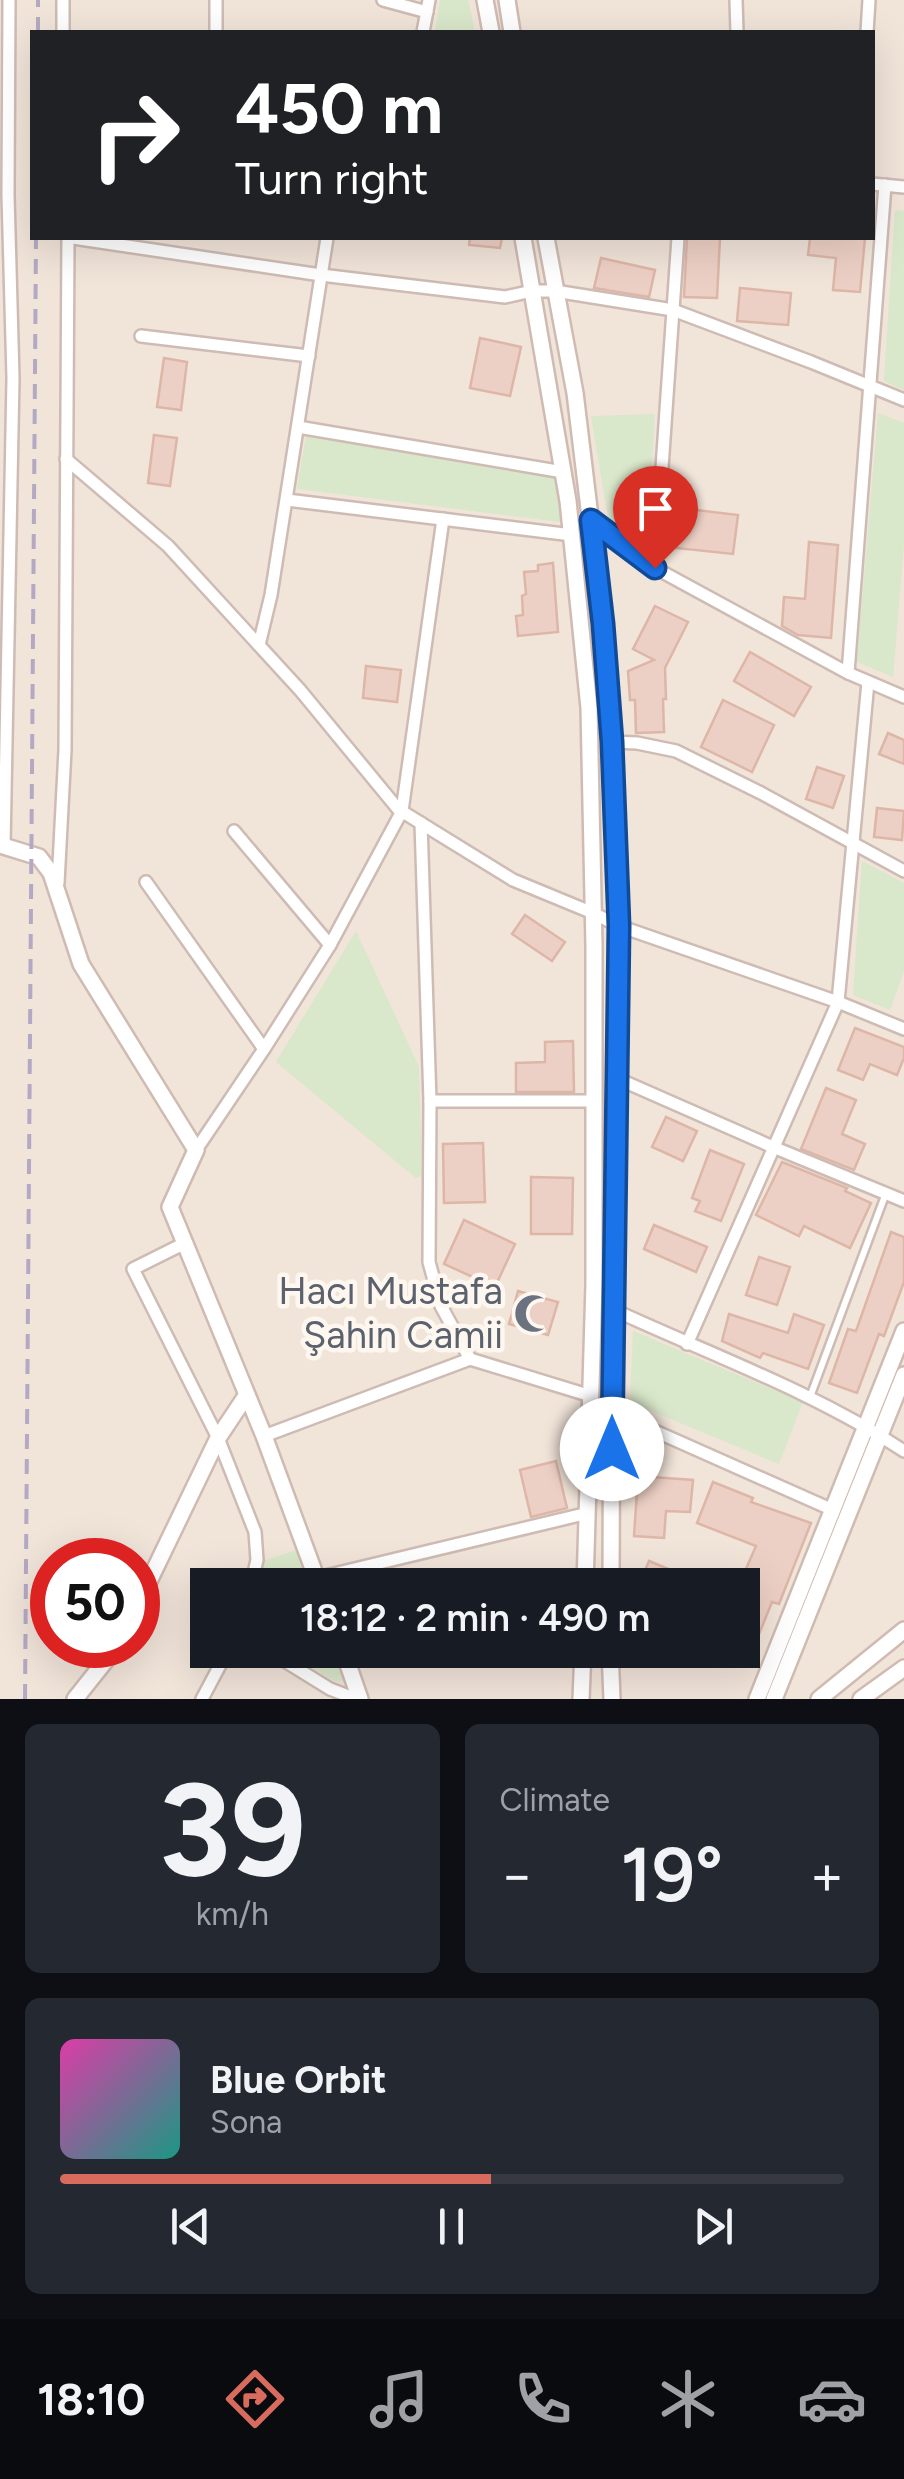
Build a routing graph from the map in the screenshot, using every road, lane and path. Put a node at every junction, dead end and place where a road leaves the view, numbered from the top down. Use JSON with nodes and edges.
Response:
{"nodes":[{"id":1,"x":9,"y":0,"type":"edge"},
{"id":2,"x":63,"y":0,"type":"edge"},
{"id":3,"x":216,"y":0,"type":"edge"},
{"id":4,"x":383,"y":0,"type":"edge"},
{"id":5,"x":485,"y":0,"type":"edge"},
{"id":6,"x":507,"y":0,"type":"edge"},
{"id":7,"x":736,"y":0,"type":"edge"},
{"id":8,"x":869,"y":0,"type":"edge"},
{"id":9,"x":428,"y":6,"type":"edge"},
{"id":10,"x":64,"y":30,"type":"edge"},
{"id":11,"x":216,"y":30,"type":"edge"},
{"id":12,"x":490,"y":30,"type":"edge"},
{"id":13,"x":512,"y":30,"type":"edge"},
{"id":14,"x":737,"y":30,"type":"edge"},
{"id":15,"x":867,"y":30,"type":"edge"},
{"id":16,"x":879,"y":184,"type":"edge"},
{"id":17,"x":904,"y":187,"type":"edge"},
{"id":18,"x":71,"y":240,"type":"edge"},
{"id":19,"x":85,"y":240,"type":"edge"},
{"id":20,"x":328,"y":240,"type":"edge"},
{"id":21,"x":523,"y":240,"type":"edge"},
{"id":22,"x":546,"y":240,"type":"edge"},
{"id":23,"x":678,"y":240,"type":"edge"},
{"id":24,"x":321,"y":274,"type":"junction"},
{"id":25,"x":532,"y":291,"type":"junction"},
{"id":26,"x":556,"y":291,"type":"junction"},
{"id":27,"x":673,"y":310,"type":"junction"},
{"id":28,"x":141,"y":336,"type":"dead end"},
{"id":29,"x":308,"y":356,"type":"junction"},
{"id":30,"x":868,"y":386,"type":"junction"},
{"id":31,"x":904,"y":400,"type":"edge"},
{"id":32,"x":298,"y":427,"type":"junction"},
{"id":33,"x":66,"y":459,"type":"junction"},
{"id":34,"x":563,"y":472,"type":"junction"},
{"id":35,"x":287,"y":500,"type":"junction"},
{"id":36,"x":443,"y":519,"type":"junction"},
{"id":37,"x":591,"y":520,"type":"junction"},
{"id":38,"x":572,"y":535,"type":"junction"},
{"id":39,"x":655,"y":568,"type":"junction"},
{"id":40,"x":259,"y":645,"type":"junction"},
{"id":41,"x":848,"y":673,"type":"junction"},
{"id":42,"x":868,"y":682,"type":"junction"},
{"id":43,"x":904,"y":697,"type":"edge"},
{"id":44,"x":612,"y":742,"type":"junction"},
{"id":45,"x":402,"y":811,"type":"junction"},
{"id":46,"x":420,"y":823,"type":"junction"},
{"id":47,"x":234,"y":830,"type":"dead end"},
{"id":48,"x":852,"y":843,"type":"junction"},
{"id":49,"x":2,"y":846,"type":"edge"},
{"id":50,"x":904,"y":871,"type":"edge"},
{"id":51,"x":146,"y":882,"type":"dead end"},
{"id":52,"x":58,"y":891,"type":"junction"},
{"id":53,"x":594,"y":913,"type":"junction"},
{"id":54,"x":619,"y":926,"type":"junction"},
{"id":55,"x":330,"y":944,"type":"junction"},
{"id":56,"x":838,"y":1002,"type":"junction"},
{"id":57,"x":904,"y":1028,"type":"edge"},
{"id":58,"x":264,"y":1049,"type":"junction"},
{"id":59,"x":616,"y":1078,"type":"junction"},
{"id":60,"x":594,"y":1100,"type":"junction"},
{"id":61,"x":430,"y":1101,"type":"junction"},
{"id":62,"x":773,"y":1147,"type":"junction"},
{"id":63,"x":196,"y":1150,"type":"junction"},
{"id":64,"x":887,"y":1192,"type":"junction"},
{"id":65,"x":904,"y":1200,"type":"edge"},
{"id":66,"x":185,"y":1243,"type":"junction"},
{"id":67,"x":612,"y":1310,"type":"junction"},
{"id":68,"x":904,"y":1331,"type":"edge"},
{"id":69,"x":686,"y":1344,"type":"junction"},
{"id":70,"x":470,"y":1358,"type":"junction"},
{"id":71,"x":904,"y":1375,"type":"edge"},
{"id":72,"x":246,"y":1396,"type":"junction"},
{"id":73,"x":590,"y":1396,"type":"junction"},
{"id":74,"x":810,"y":1398,"type":"junction"},
{"id":75,"x":612,"y":1412,"type":"junction"},
{"id":76,"x":874,"y":1431,"type":"junction"},
{"id":77,"x":264,"y":1436,"type":"junction"},
{"id":78,"x":218,"y":1438,"type":"junction"},
{"id":79,"x":904,"y":1451,"type":"edge"},
{"id":80,"x":832,"y":1510,"type":"junction"},
{"id":81,"x":588,"y":1513,"type":"junction"},
{"id":82,"x":160,"y":1558,"type":"edge"},
{"id":83,"x":255,"y":1568,"type":"edge"},
{"id":84,"x":313,"y":1568,"type":"edge"},
{"id":85,"x":373,"y":1568,"type":"edge"},
{"id":86,"x":586,"y":1568,"type":"edge"},
{"id":87,"x":611,"y":1568,"type":"edge"},
{"id":88,"x":904,"y":1630,"type":"edge"},
{"id":89,"x":100,"y":1668,"type":"edge"},
{"id":90,"x":218,"y":1668,"type":"edge"},
{"id":91,"x":296,"y":1668,"type":"edge"},
{"id":92,"x":348,"y":1668,"type":"edge"},
{"id":93,"x":583,"y":1668,"type":"edge"},
{"id":94,"x":611,"y":1668,"type":"edge"},
{"id":95,"x":904,"y":1668,"type":"edge"},
{"id":96,"x":75,"y":1699,"type":"edge"},
{"id":97,"x":202,"y":1699,"type":"edge"},
{"id":98,"x":358,"y":1699,"type":"edge"},
{"id":99,"x":582,"y":1699,"type":"edge"},
{"id":100,"x":612,"y":1699,"type":"edge"},
{"id":101,"x":757,"y":1699,"type":"edge"},
{"id":102,"x":774,"y":1699,"type":"edge"},
{"id":103,"x":819,"y":1699,"type":"edge"},
{"id":104,"x":861,"y":1699,"type":"edge"}],
"edges":[{"from":1,"to":49,"type":"street"},
{"from":2,"to":10,"type":"street"},
{"from":3,"to":11,"type":"street"},
{"from":4,"to":9,"type":"street"},
{"from":5,"to":12,"type":"main road"},
{"from":6,"to":13,"type":"main road"},
{"from":7,"to":14,"type":"street"},
{"from":8,"to":15,"type":"street"},
{"from":16,"to":17,"type":"street"},
{"from":16,"to":30,"type":"street"},
{"from":18,"to":33,"type":"street"},
{"from":19,"to":24,"type":"street"},
{"from":20,"to":24,"type":"street"},
{"from":21,"to":25,"type":"main road"},
{"from":22,"to":26,"type":"main road"},
{"from":23,"to":27,"type":"street"},
{"from":24,"to":25,"type":"street"},
{"from":24,"to":29,"type":"street"},
{"from":25,"to":26,"type":"street"},
{"from":25,"to":34,"type":"main road"},
{"from":26,"to":27,"type":"street"},
{"from":26,"to":37,"type":"main road"},
{"from":27,"to":30,"type":"street"},
{"from":27,"to":39,"type":"street"},
{"from":28,"to":29,"type":"street"},
{"from":29,"to":32,"type":"street"},
{"from":30,"to":31,"type":"street"},
{"from":30,"to":41,"type":"street"},
{"from":32,"to":34,"type":"street"},
{"from":32,"to":35,"type":"street"},
{"from":33,"to":40,"type":"street"},
{"from":33,"to":52,"type":"street"},
{"from":34,"to":38,"type":"main road"},
{"from":35,"to":36,"type":"street"},
{"from":35,"to":40,"type":"street"},
{"from":36,"to":38,"type":"street"},
{"from":36,"to":45,"type":"street"},
{"from":37,"to":39,"type":"street"},
{"from":37,"to":44,"type":"main road"},
{"from":38,"to":53,"type":"main road"},
{"from":39,"to":41,"type":"street"},
{"from":40,"to":45,"type":"street"},
{"from":41,"to":42,"type":"street"},
{"from":42,"to":43,"type":"street"},
{"from":42,"to":48,"type":"street"},
{"from":44,"to":48,"type":"street"},
{"from":44,"to":54,"type":"main road"},
{"from":45,"to":46,"type":"street"},
{"from":45,"to":55,"type":"street"},
{"from":46,"to":53,"type":"street"},
{"from":46,"to":61,"type":"street"},
{"from":47,"to":55,"type":"street"},
{"from":48,"to":50,"type":"street"},
{"from":48,"to":56,"type":"street"},
{"from":49,"to":52,"type":"main road"},
{"from":51,"to":58,"type":"street"},
{"from":52,"to":63,"type":"main road"},
{"from":53,"to":54,"type":"street"},
{"from":53,"to":60,"type":"main road"},
{"from":54,"to":56,"type":"street"},
{"from":54,"to":59,"type":"main road"},
{"from":55,"to":58,"type":"street"},
{"from":56,"to":57,"type":"street"},
{"from":56,"to":62,"type":"street"},
{"from":58,"to":63,"type":"street"},
{"from":59,"to":62,"type":"street"},
{"from":59,"to":67,"type":"main road"},
{"from":60,"to":61,"type":"street"},
{"from":60,"to":73,"type":"main road"},
{"from":61,"to":70,"type":"street"},
{"from":62,"to":64,"type":"street"},
{"from":62,"to":69,"type":"street"},
{"from":63,"to":66,"type":"main road"},
{"from":64,"to":65,"type":"street"},
{"from":64,"to":74,"type":"lane"},
{"from":66,"to":72,"type":"main road"},
{"from":66,"to":78,"type":"street"},
{"from":67,"to":69,"type":"street"},
{"from":67,"to":75,"type":"main road"},
{"from":68,"to":76,"type":"main road"},
{"from":69,"to":74,"type":"street"},
{"from":70,"to":73,"type":"street"},
{"from":70,"to":77,"type":"street"},
{"from":71,"to":76,"type":"main road"},
{"from":72,"to":77,"type":"main road"},
{"from":72,"to":78,"type":"main road"},
{"from":73,"to":81,"type":"main road"},
{"from":74,"to":76,"type":"street"},
{"from":75,"to":80,"type":"street"},
{"from":75,"to":87,"type":"main road"},
{"from":76,"to":79,"type":"street"},
{"from":76,"to":80,"type":"main road"},
{"from":76,"to":102,"type":"main road"},
{"from":77,"to":84,"type":"main road"},
{"from":78,"to":82,"type":"main road"},
{"from":78,"to":83,"type":"street"},
{"from":80,"to":101,"type":"main road"},
{"from":81,"to":85,"type":"street"},
{"from":81,"to":86,"type":"main road"},
{"from":88,"to":103,"type":"main road"},
{"from":89,"to":96,"type":"main road"},
{"from":90,"to":97,"type":"street"},
{"from":91,"to":98,"type":"street"},
{"from":92,"to":98,"type":"main road"},
{"from":93,"to":99,"type":"main road"},
{"from":94,"to":100,"type":"main road"},
{"from":95,"to":104,"type":"main road"}]}
